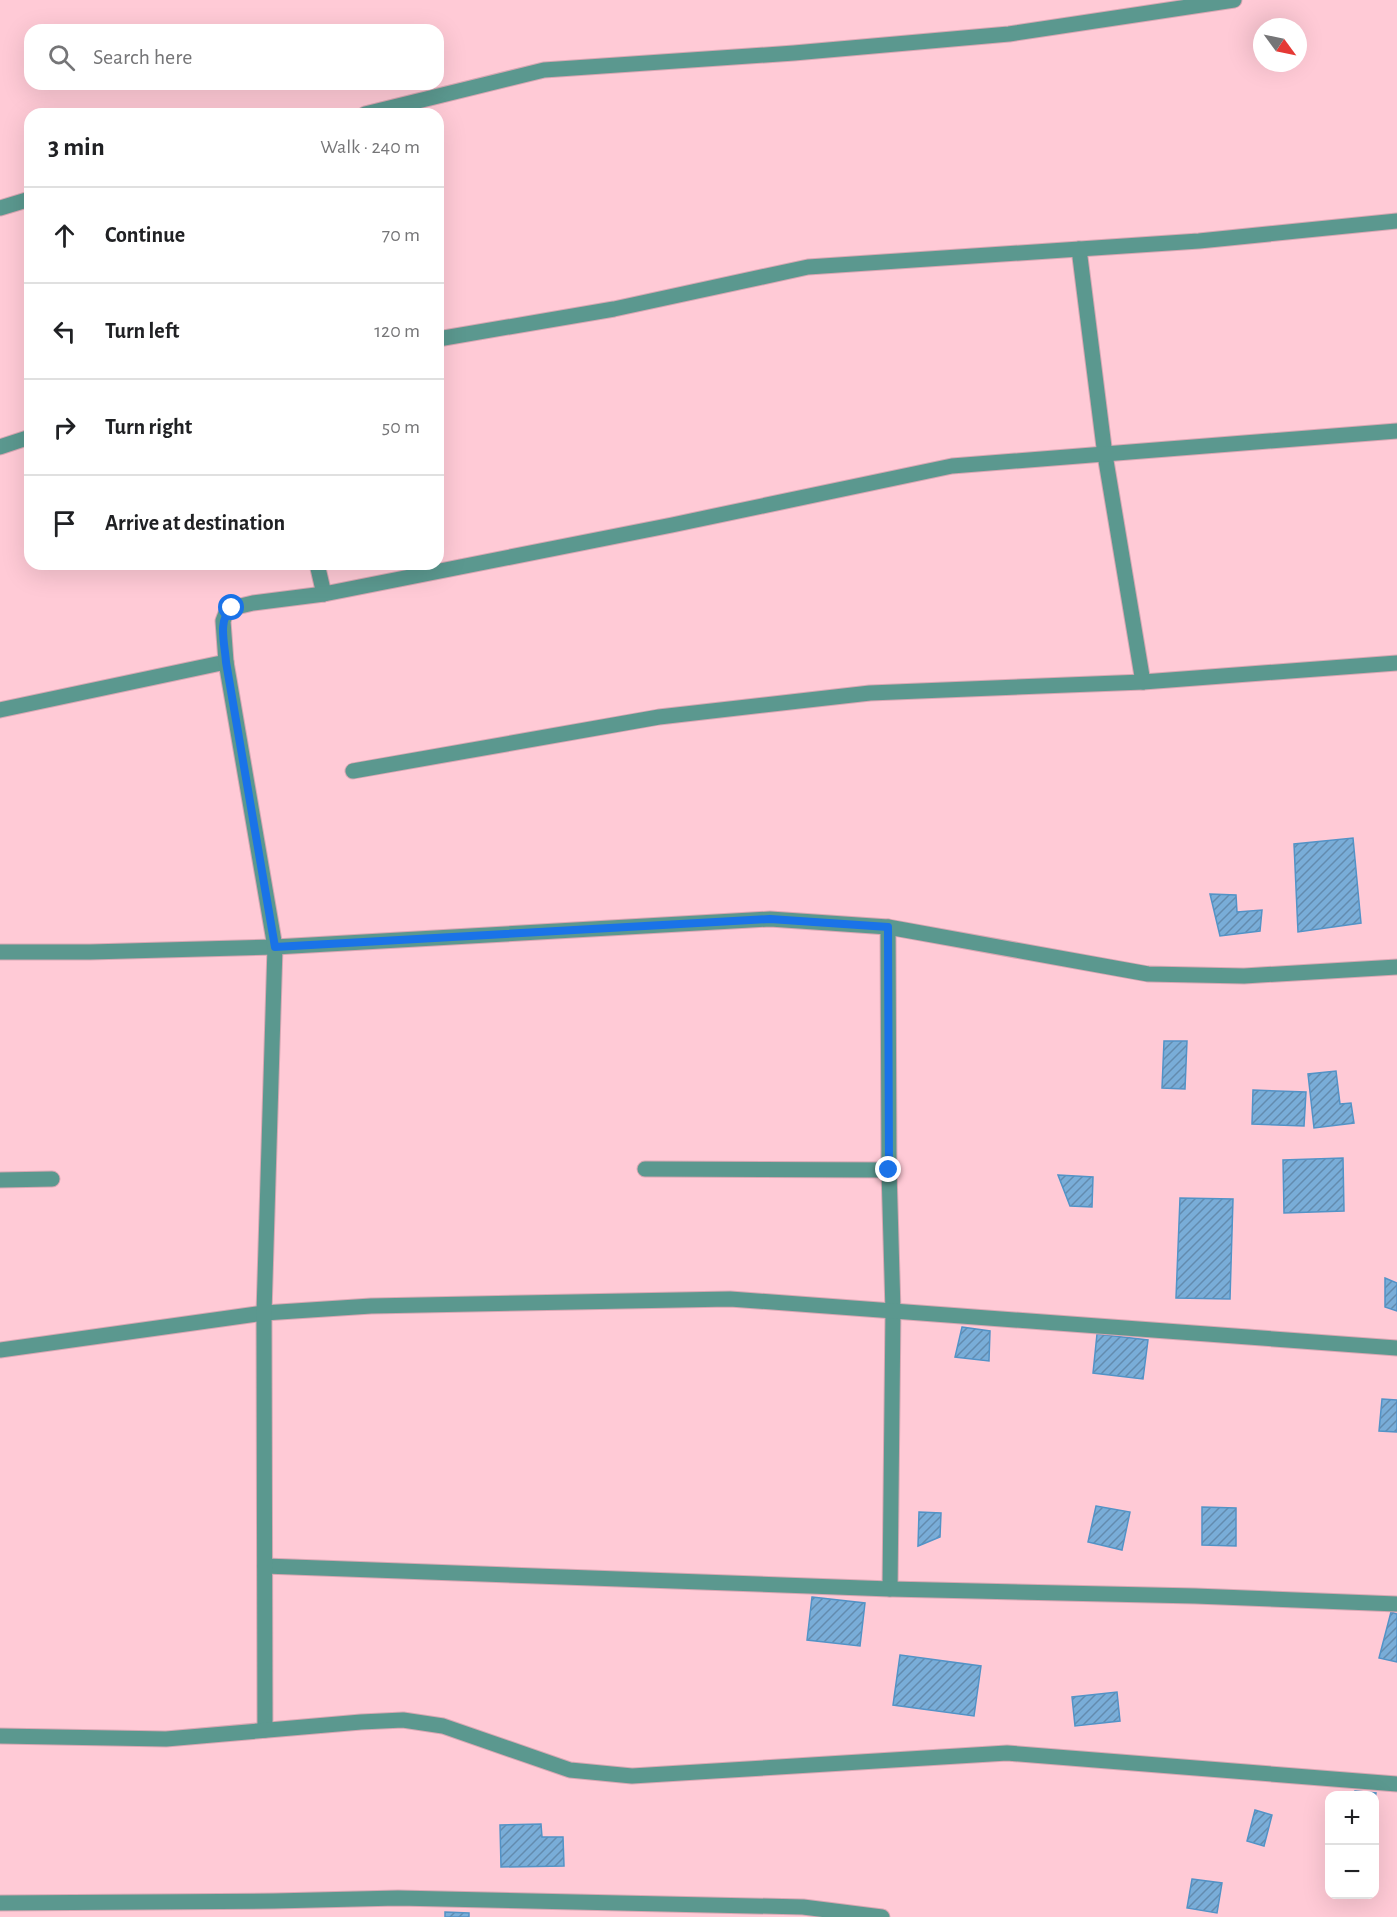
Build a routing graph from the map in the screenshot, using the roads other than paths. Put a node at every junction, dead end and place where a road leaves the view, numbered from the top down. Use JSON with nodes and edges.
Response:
{"nodes":[{"id":1,"x":1234,"y":0,"type":"edge"},
{"id":2,"x":389,"y":108,"type":"edge"},
{"id":3,"x":24,"y":201,"type":"edge"},
{"id":4,"x":0,"y":208,"type":"edge"},
{"id":5,"x":1397,"y":221,"type":"edge"},
{"id":6,"x":1079,"y":249,"type":"junction"},
{"id":7,"x":444,"y":338,"type":"edge"},
{"id":8,"x":1397,"y":431,"type":"edge"},
{"id":9,"x":24,"y":439,"type":"edge"},
{"id":10,"x":0,"y":447,"type":"edge"},
{"id":11,"x":1104,"y":455,"type":"junction"},
{"id":12,"x":318,"y":570,"type":"edge"},
{"id":13,"x":324,"y":594,"type":"junction"},
{"id":14,"x":226,"y":662,"type":"junction"},
{"id":15,"x":1397,"y":663,"type":"edge"},
{"id":16,"x":1143,"y":682,"type":"junction"},
{"id":17,"x":0,"y":710,"type":"edge"},
{"id":18,"x":353,"y":771,"type":"dead end"},
{"id":19,"x":888,"y":927,"type":"junction"},
{"id":20,"x":275,"y":947,"type":"junction"},
{"id":21,"x":0,"y":952,"type":"edge"},
{"id":22,"x":1397,"y":967,"type":"edge"},
{"id":23,"x":645,"y":1168,"type":"dead end"},
{"id":24,"x":889,"y":1170,"type":"junction"},
{"id":25,"x":52,"y":1179,"type":"dead end"},
{"id":26,"x":0,"y":1180,"type":"edge"},
{"id":27,"x":893,"y":1311,"type":"junction"},
{"id":28,"x":264,"y":1313,"type":"junction"},
{"id":29,"x":1397,"y":1348,"type":"edge"},
{"id":30,"x":0,"y":1350,"type":"edge"},
{"id":31,"x":264,"y":1566,"type":"junction"},
{"id":32,"x":890,"y":1588,"type":"junction"},
{"id":33,"x":1397,"y":1604,"type":"edge"},
{"id":34,"x":265,"y":1730,"type":"junction"},
{"id":35,"x":0,"y":1736,"type":"edge"},
{"id":36,"x":1397,"y":1784,"type":"edge"},
{"id":37,"x":0,"y":1903,"type":"edge"},
{"id":38,"x":882,"y":1917,"type":"edge"}],
"edges":[{"from":1,"to":2,"type":"street"},
{"from":3,"to":4,"type":"street"},
{"from":5,"to":6,"type":"street"},
{"from":6,"to":7,"type":"street"},
{"from":6,"to":11,"type":"street"},
{"from":8,"to":11,"type":"street"},
{"from":9,"to":10,"type":"street"},
{"from":11,"to":13,"type":"street"},
{"from":11,"to":16,"type":"street"},
{"from":12,"to":13,"type":"street"},
{"from":13,"to":14,"type":"street"},
{"from":14,"to":17,"type":"street"},
{"from":14,"to":20,"type":"street"},
{"from":15,"to":16,"type":"street"},
{"from":16,"to":18,"type":"street"},
{"from":19,"to":20,"type":"street"},
{"from":19,"to":22,"type":"street"},
{"from":19,"to":24,"type":"street"},
{"from":20,"to":21,"type":"street"},
{"from":20,"to":28,"type":"street"},
{"from":23,"to":24,"type":"street"},
{"from":24,"to":27,"type":"street"},
{"from":25,"to":26,"type":"street"},
{"from":27,"to":28,"type":"street"},
{"from":27,"to":29,"type":"street"},
{"from":27,"to":32,"type":"street"},
{"from":28,"to":30,"type":"street"},
{"from":28,"to":31,"type":"street"},
{"from":31,"to":32,"type":"street"},
{"from":31,"to":34,"type":"street"},
{"from":32,"to":33,"type":"street"},
{"from":34,"to":35,"type":"street"},
{"from":34,"to":36,"type":"street"},
{"from":37,"to":38,"type":"street"}]}
